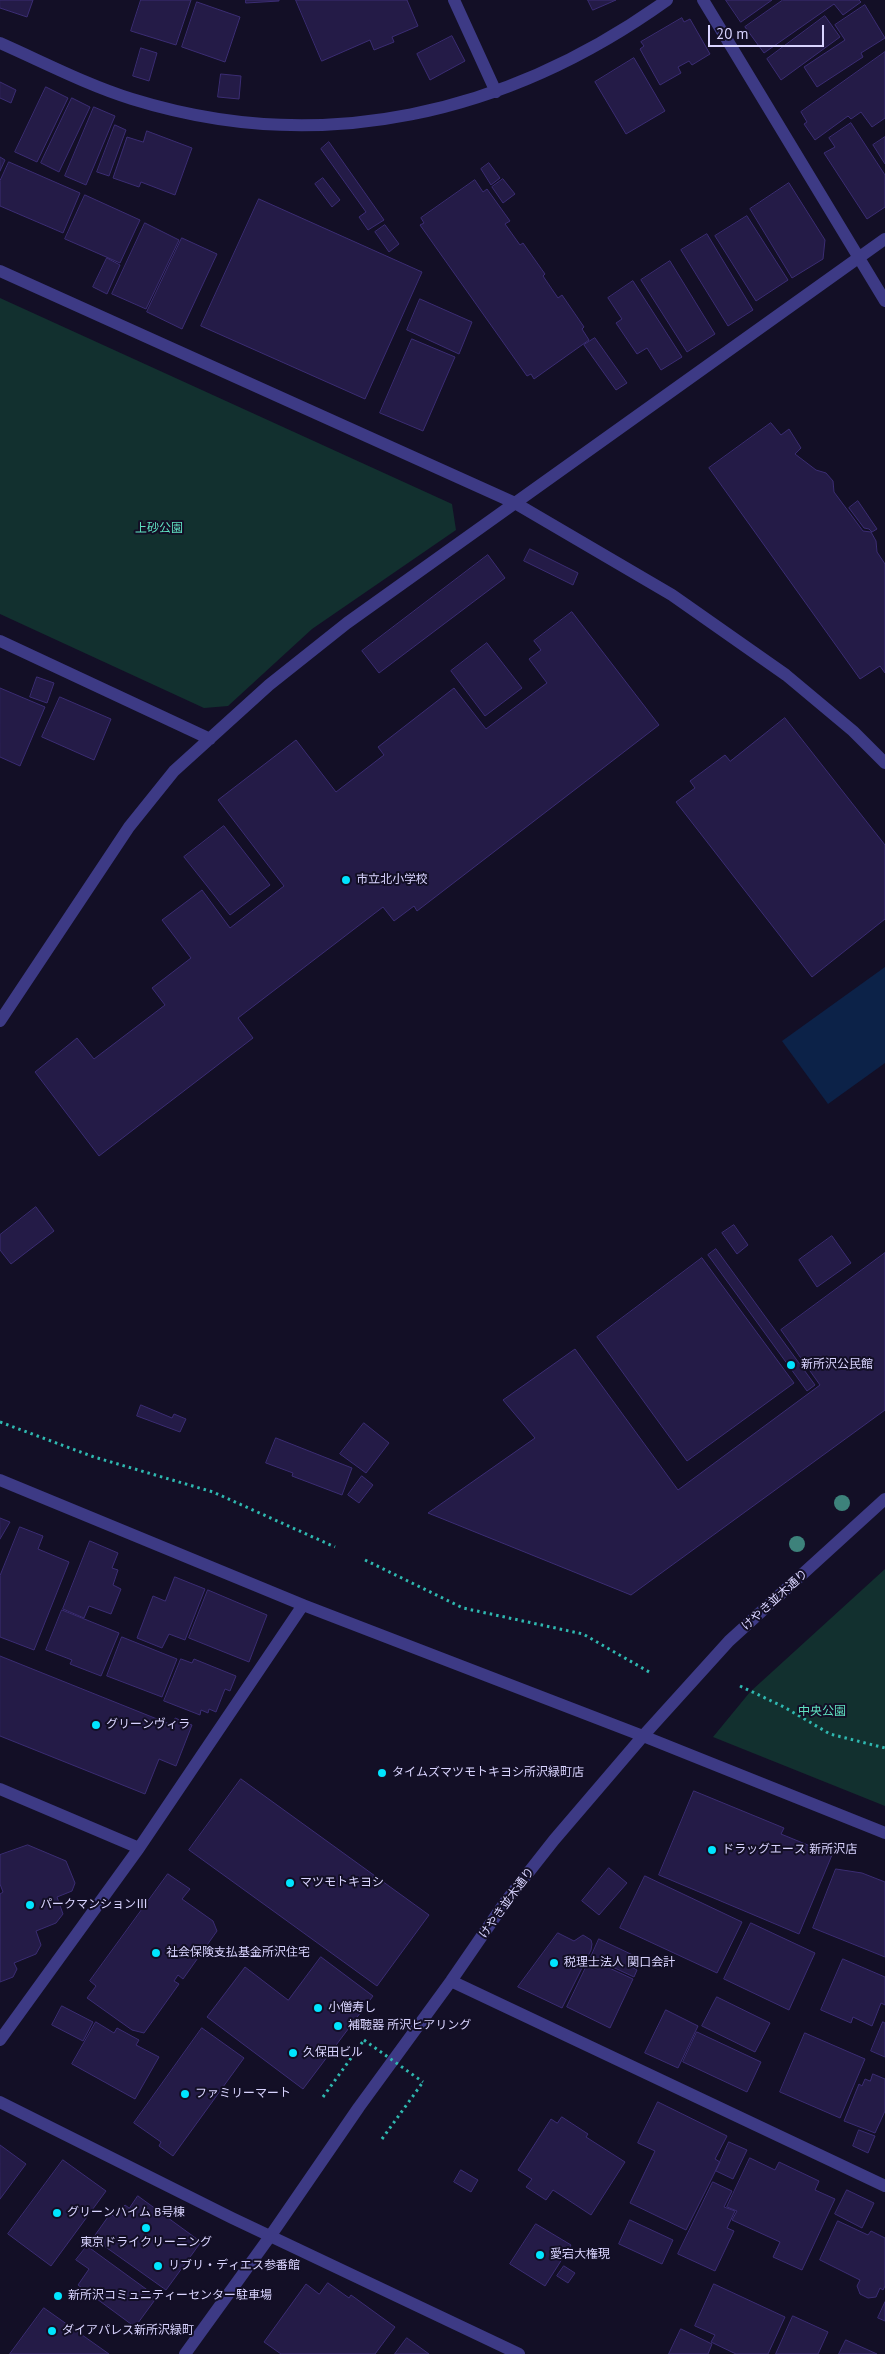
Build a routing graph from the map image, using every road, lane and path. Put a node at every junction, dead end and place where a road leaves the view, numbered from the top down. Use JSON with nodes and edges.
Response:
{"nodes":[{"id":1,"x":454,"y":0,"type":"edge"},
{"id":2,"x":667,"y":0,"type":"edge"},
{"id":3,"x":703,"y":0,"type":"edge"},
{"id":4,"x":0,"y":43,"type":"edge"},
{"id":5,"x":496,"y":92,"type":"junction"},
{"id":6,"x":885,"y":239,"type":"edge"},
{"id":7,"x":858,"y":258,"type":"junction"},
{"id":8,"x":0,"y":271,"type":"edge"},
{"id":9,"x":885,"y":301,"type":"edge"},
{"id":10,"x":515,"y":503,"type":"junction"},
{"id":11,"x":0,"y":641,"type":"edge"},
{"id":12,"x":210,"y":739,"type":"junction"},
{"id":13,"x":885,"y":763,"type":"edge"},
{"id":14,"x":0,"y":1021,"type":"edge"},
{"id":15,"x":0,"y":1422,"type":"edge"},
{"id":16,"x":0,"y":1480,"type":"edge"},
{"id":17,"x":885,"y":1499,"type":"edge"},
{"id":18,"x":335,"y":1547,"type":"dead end"},
{"id":19,"x":365,"y":1560,"type":"dead end"},
{"id":20,"x":303,"y":1605,"type":"junction"},
{"id":21,"x":651,"y":1673,"type":"dead end"},
{"id":22,"x":740,"y":1686,"type":"dead end"},
{"id":23,"x":643,"y":1736,"type":"junction"},
{"id":24,"x":885,"y":1748,"type":"edge"},
{"id":25,"x":0,"y":1789,"type":"edge"},
{"id":26,"x":885,"y":1834,"type":"edge"},
{"id":27,"x":139,"y":1848,"type":"junction"},
{"id":28,"x":451,"y":1981,"type":"junction"},
{"id":29,"x":0,"y":2040,"type":"edge"},
{"id":30,"x":323,"y":2097,"type":"dead end"},
{"id":31,"x":0,"y":2102,"type":"edge"},
{"id":32,"x":382,"y":2139,"type":"dead end"},
{"id":33,"x":885,"y":2186,"type":"edge"},
{"id":34,"x":271,"y":2235,"type":"junction"},
{"id":35,"x":185,"y":2354,"type":"edge"},
{"id":36,"x":519,"y":2354,"type":"edge"}],
"edges":[{"from":1,"to":5,"type":"street"},
{"from":2,"to":5,"type":"street"},
{"from":3,"to":7,"type":"street"},
{"from":4,"to":5,"type":"street"},
{"from":6,"to":7,"type":"street"},
{"from":7,"to":9,"type":"street"},
{"from":7,"to":10,"type":"street"},
{"from":8,"to":10,"type":"street"},
{"from":10,"to":12,"type":"street"},
{"from":10,"to":13,"type":"street"},
{"from":11,"to":12,"type":"street"},
{"from":12,"to":14,"type":"street"},
{"from":15,"to":18,"type":"path"},
{"from":16,"to":20,"type":"street"},
{"from":17,"to":23,"type":"street","name":"けやき並木通り"},
{"from":19,"to":21,"type":"path"},
{"from":20,"to":23,"type":"street"},
{"from":20,"to":27,"type":"street"},
{"from":22,"to":24,"type":"path"},
{"from":23,"to":26,"type":"street"},
{"from":23,"to":28,"type":"street","name":"けやき並木通り"},
{"from":25,"to":27,"type":"street"},
{"from":27,"to":29,"type":"street"},
{"from":28,"to":33,"type":"street"},
{"from":28,"to":34,"type":"street","name":"けやき並木通り"},
{"from":30,"to":32,"type":"path","bridge":true},
{"from":31,"to":34,"type":"street"},
{"from":34,"to":35,"type":"street","name":"けやき並木通り"},
{"from":34,"to":36,"type":"street"}]}
